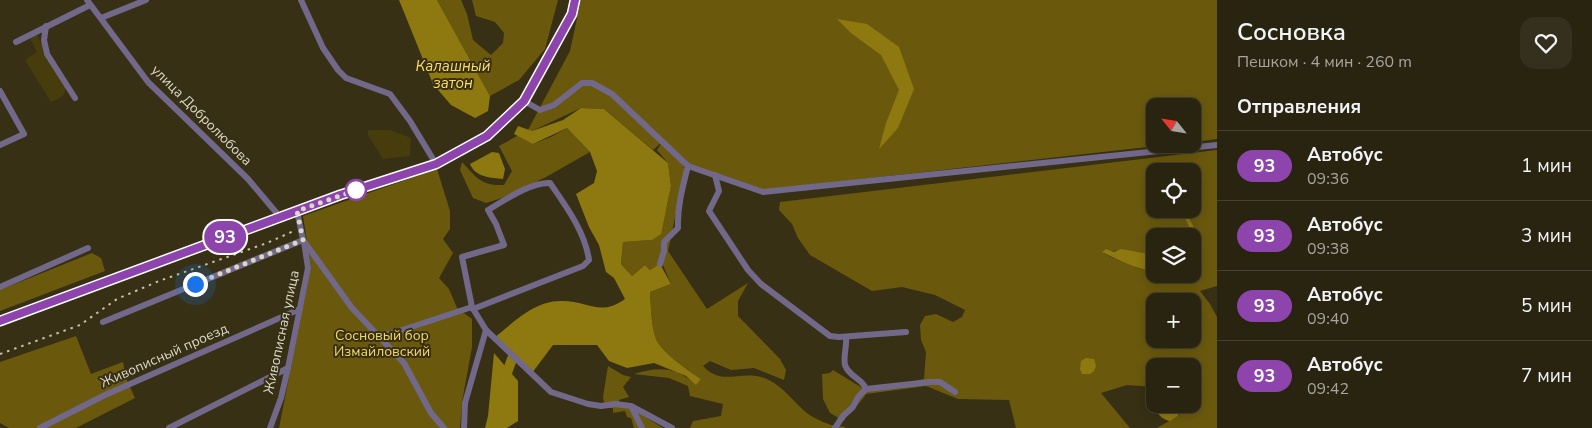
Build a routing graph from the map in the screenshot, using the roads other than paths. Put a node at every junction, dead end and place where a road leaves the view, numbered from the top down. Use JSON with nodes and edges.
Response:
{"nodes":[{"id":1,"x":146,"y":0,"type":"edge"},
{"id":2,"x":301,"y":0,"type":"edge"},
{"id":3,"x":575,"y":0,"type":"edge"},
{"id":4,"x":89,"y":2,"type":"edge"},
{"id":5,"x":100,"y":18,"type":"junction"},
{"id":6,"x":46,"y":26,"type":"junction"},
{"id":7,"x":16,"y":42,"type":"dead end"},
{"id":8,"x":0,"y":91,"type":"edge"},
{"id":9,"x":75,"y":98,"type":"dead end"},
{"id":10,"x":524,"y":101,"type":"junction"},
{"id":11,"x":0,"y":145,"type":"edge"},
{"id":12,"x":1217,"y":145,"type":"edge"},
{"id":13,"x":436,"y":164,"type":"junction"},
{"id":14,"x":688,"y":166,"type":"junction"},
{"id":15,"x":714,"y":175,"type":"junction"},
{"id":16,"x":297,"y":211,"type":"junction"},
{"id":17,"x":280,"y":217,"type":"junction"},
{"id":18,"x":303,"y":240,"type":"junction"},
{"id":19,"x":88,"y":248,"type":"dead end"},
{"id":20,"x":660,"y":264,"type":"dead end"},
{"id":21,"x":0,"y":287,"type":"edge"},
{"id":22,"x":472,"y":308,"type":"junction"},
{"id":23,"x":300,"y":310,"type":"junction"},
{"id":24,"x":0,"y":321,"type":"edge"},
{"id":25,"x":103,"y":322,"type":"dead end"},
{"id":26,"x":486,"y":330,"type":"junction"},
{"id":27,"x":906,"y":332,"type":"dead end"},
{"id":28,"x":376,"y":334,"type":"junction"},
{"id":29,"x":846,"y":337,"type":"junction"},
{"id":30,"x":288,"y":368,"type":"junction"},
{"id":31,"x":866,"y":389,"type":"junction"},
{"id":32,"x":955,"y":392,"type":"dead end"},
{"id":33,"x":632,"y":406,"type":"junction"},
{"id":34,"x":837,"y":426,"type":"edge"},
{"id":35,"x":40,"y":428,"type":"edge"},
{"id":36,"x":169,"y":428,"type":"edge"},
{"id":37,"x":270,"y":428,"type":"edge"},
{"id":38,"x":444,"y":428,"type":"edge"},
{"id":39,"x":464,"y":428,"type":"edge"},
{"id":40,"x":642,"y":428,"type":"edge"},
{"id":41,"x":672,"y":428,"type":"edge"},
{"id":42,"x":846,"y":428,"type":"edge"}],
"edges":[{"from":1,"to":5,"type":"street"},
{"from":2,"to":13,"type":"street"},
{"from":3,"to":10,"type":"main road"},
{"from":4,"to":5,"type":"street","name":"улица Добролюбова"},
{"from":4,"to":6,"type":"street","name":"улица Добролюбова"},
{"from":5,"to":17,"type":"street","name":"улица Добролюбова"},
{"from":6,"to":7,"type":"street","name":"улица Добролюбова"},
{"from":6,"to":9,"type":"street"},
{"from":8,"to":11,"type":"street"},
{"from":10,"to":13,"type":"main road"},
{"from":10,"to":14,"type":"street"},
{"from":12,"to":15,"type":"street"},
{"from":13,"to":16,"type":"main road"},
{"from":14,"to":15,"type":"street"},
{"from":14,"to":20,"type":"street"},
{"from":15,"to":29,"type":"street"},
{"from":16,"to":17,"type":"main road"},
{"from":16,"to":18,"type":"street","name":"Живописная улица"},
{"from":17,"to":24,"type":"main road"},
{"from":18,"to":23,"type":"street","name":"Живописная улица"},
{"from":18,"to":25,"type":"street"},
{"from":18,"to":28,"type":"street"},
{"from":19,"to":21,"type":"street"},
{"from":22,"to":22,"type":"street"},
{"from":22,"to":26,"type":"street"},
{"from":22,"to":28,"type":"street"},
{"from":23,"to":30,"type":"street","name":"Живописная улица"},
{"from":23,"to":35,"type":"street","name":"Живописный проезд"},
{"from":26,"to":33,"type":"street"},
{"from":26,"to":39,"type":"street"},
{"from":27,"to":29,"type":"street"},
{"from":28,"to":38,"type":"street"},
{"from":29,"to":31,"type":"street"},
{"from":30,"to":36,"type":"street"},
{"from":30,"to":37,"type":"street","name":"Живописная улица"},
{"from":31,"to":32,"type":"street"},
{"from":31,"to":34,"type":"street"},
{"from":33,"to":40,"type":"street"},
{"from":33,"to":41,"type":"street"},
{"from":34,"to":42,"type":"street"}]}
